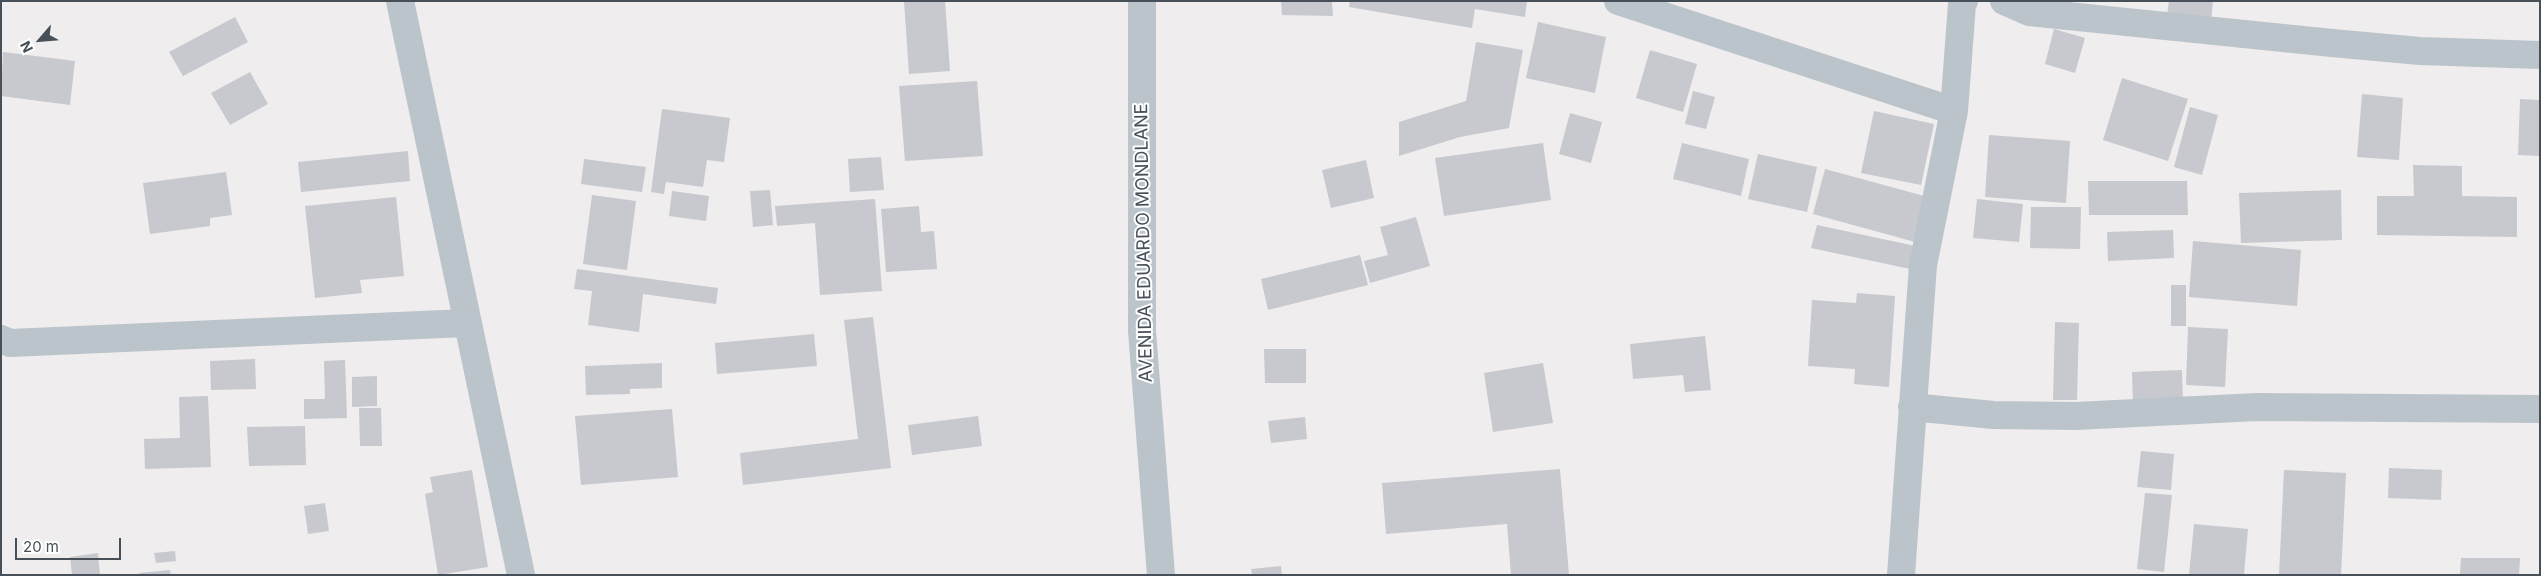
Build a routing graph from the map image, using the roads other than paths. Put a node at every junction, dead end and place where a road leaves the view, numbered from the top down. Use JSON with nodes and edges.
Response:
{"nodes":[{"id":1,"x":400,"y":1,"type":"edge"},
{"id":2,"x":1142,"y":1,"type":"edge"},
{"id":3,"x":1618,"y":1,"type":"edge"},
{"id":4,"x":1964,"y":1,"type":"edge"},
{"id":5,"x":2004,"y":1,"type":"edge"},
{"id":6,"x":2540,"y":55,"type":"edge"},
{"id":7,"x":1954,"y":111,"type":"junction"},
{"id":8,"x":466,"y":323,"type":"junction"},
{"id":9,"x":1,"y":338,"type":"edge"},
{"id":10,"x":1912,"y":407,"type":"junction"},
{"id":11,"x":2540,"y":409,"type":"edge"},
{"id":12,"x":521,"y":575,"type":"edge"},
{"id":13,"x":1161,"y":575,"type":"edge"},
{"id":14,"x":1901,"y":575,"type":"edge"}],
"edges":[{"from":1,"to":8,"type":"street"},
{"from":2,"to":13,"type":"street","name":"AVENIDA EDUARDO MONDLANE"},
{"from":3,"to":7,"type":"street"},
{"from":4,"to":7,"type":"street"},
{"from":5,"to":6,"type":"street"},
{"from":7,"to":10,"type":"street"},
{"from":8,"to":9,"type":"street"},
{"from":8,"to":12,"type":"street"},
{"from":10,"to":11,"type":"street"},
{"from":10,"to":14,"type":"street"}]}
